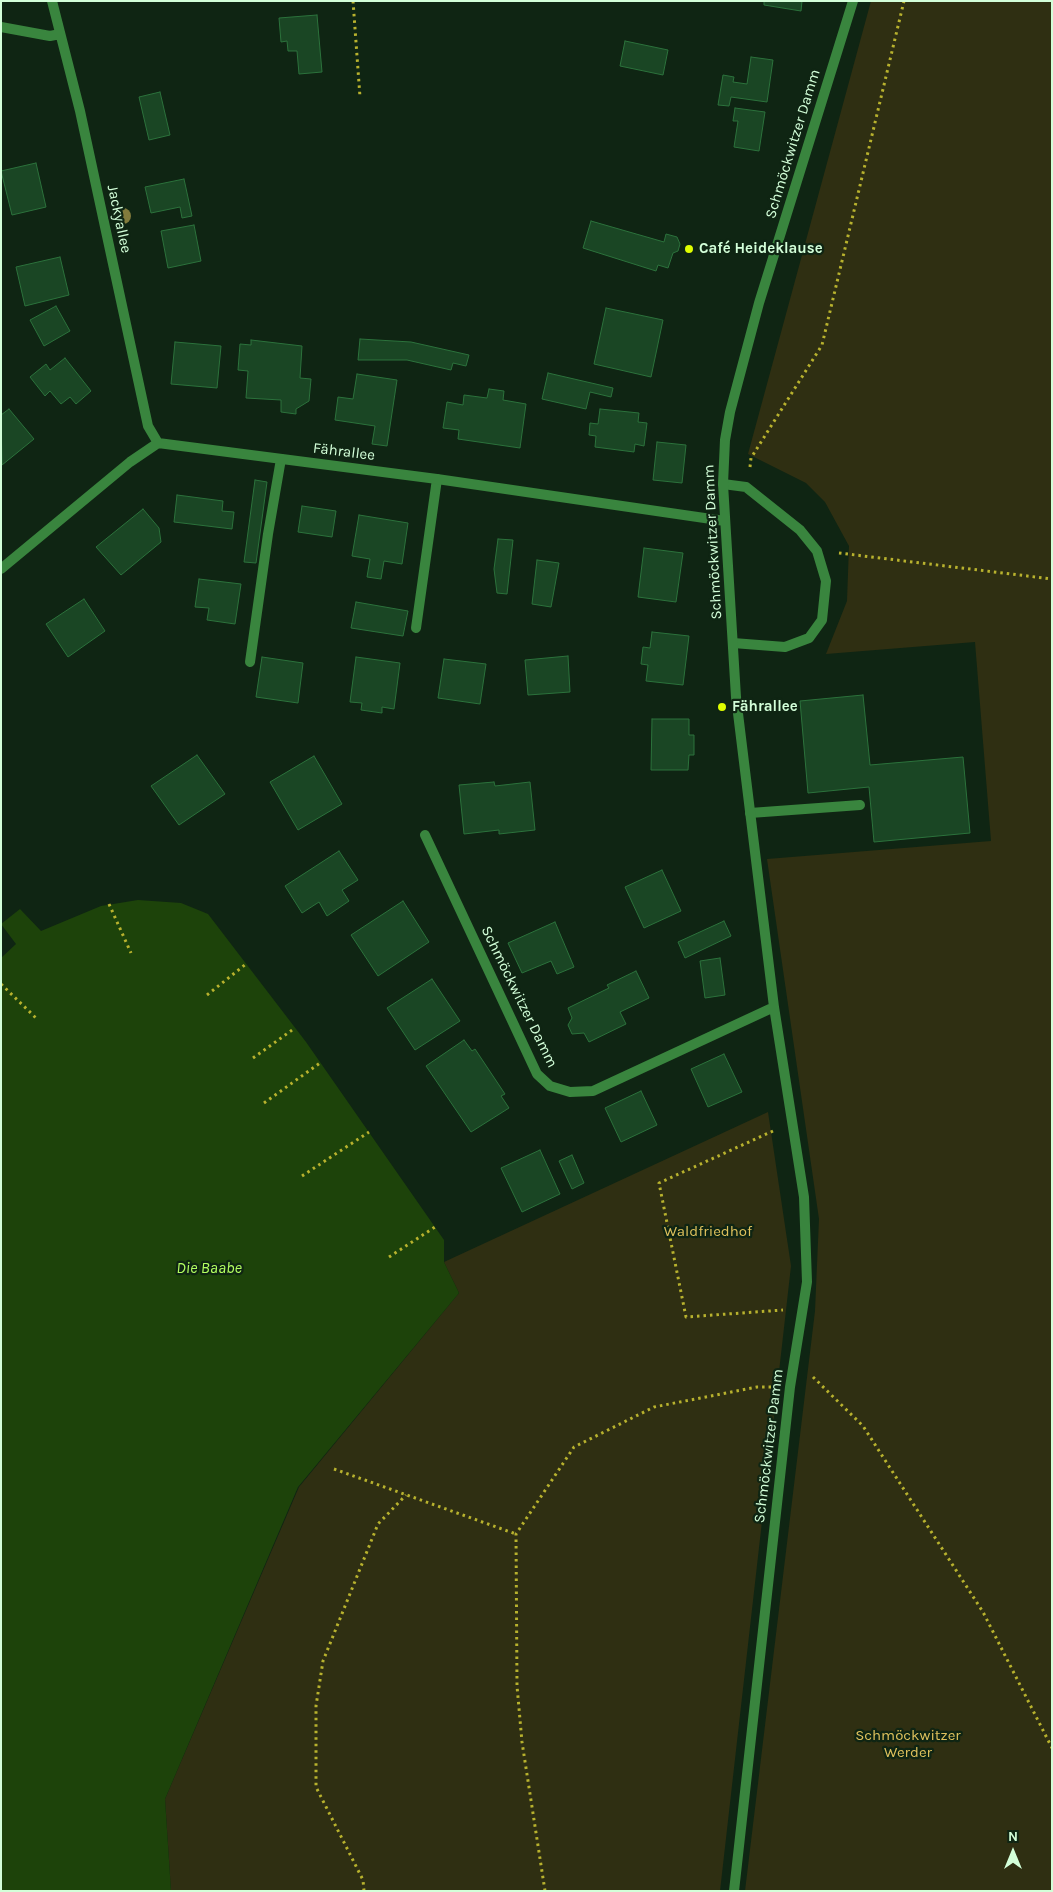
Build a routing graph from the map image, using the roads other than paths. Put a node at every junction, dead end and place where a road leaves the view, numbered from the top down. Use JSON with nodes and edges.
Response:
{"nodes":[{"id":1,"x":52,"y":1,"type":"edge"},
{"id":2,"x":853,"y":1,"type":"edge"},
{"id":3,"x":1,"y":27,"type":"edge"},
{"id":4,"x":60,"y":34,"type":"junction"},
{"id":5,"x":158,"y":443,"type":"junction"},
{"id":6,"x":281,"y":459,"type":"junction"},
{"id":7,"x":437,"y":479,"type":"junction"},
{"id":8,"x":723,"y":484,"type":"junction"},
{"id":9,"x":725,"y":521,"type":"junction"},
{"id":10,"x":1,"y":570,"type":"edge"},
{"id":11,"x":416,"y":628,"type":"dead end"},
{"id":12,"x":733,"y":643,"type":"junction"},
{"id":13,"x":250,"y":662,"type":"dead end"},
{"id":14,"x":860,"y":805,"type":"dead end"},
{"id":15,"x":750,"y":812,"type":"junction"},
{"id":16,"x":425,"y":835,"type":"dead end"},
{"id":17,"x":774,"y":1007,"type":"junction"},
{"id":18,"x":734,"y":1891,"type":"edge"}],
"edges":[{"from":1,"to":4,"type":"street","name":"Jackyallee"},
{"from":2,"to":8,"type":"street","name":"Schmöckwitzer Damm"},
{"from":3,"to":4,"type":"street"},
{"from":4,"to":5,"type":"street","name":"Jackyallee"},
{"from":5,"to":6,"type":"street","name":"Fährallee"},
{"from":5,"to":10,"type":"street"},
{"from":6,"to":7,"type":"street","name":"Fährallee"},
{"from":6,"to":13,"type":"street"},
{"from":7,"to":9,"type":"street","name":"Fährallee"},
{"from":7,"to":11,"type":"street"},
{"from":8,"to":9,"type":"street","name":"Schmöckwitzer Damm"},
{"from":8,"to":12,"type":"street"},
{"from":9,"to":12,"type":"street","name":"Schmöckwitzer Damm"},
{"from":12,"to":15,"type":"street","name":"Schmöckwitzer Damm"},
{"from":14,"to":15,"type":"street"},
{"from":15,"to":17,"type":"street","name":"Schmöckwitzer Damm"},
{"from":16,"to":17,"type":"street","name":"Schmöckwitzer Damm"},
{"from":17,"to":18,"type":"street","name":"Schmöckwitzer Damm"}]}
